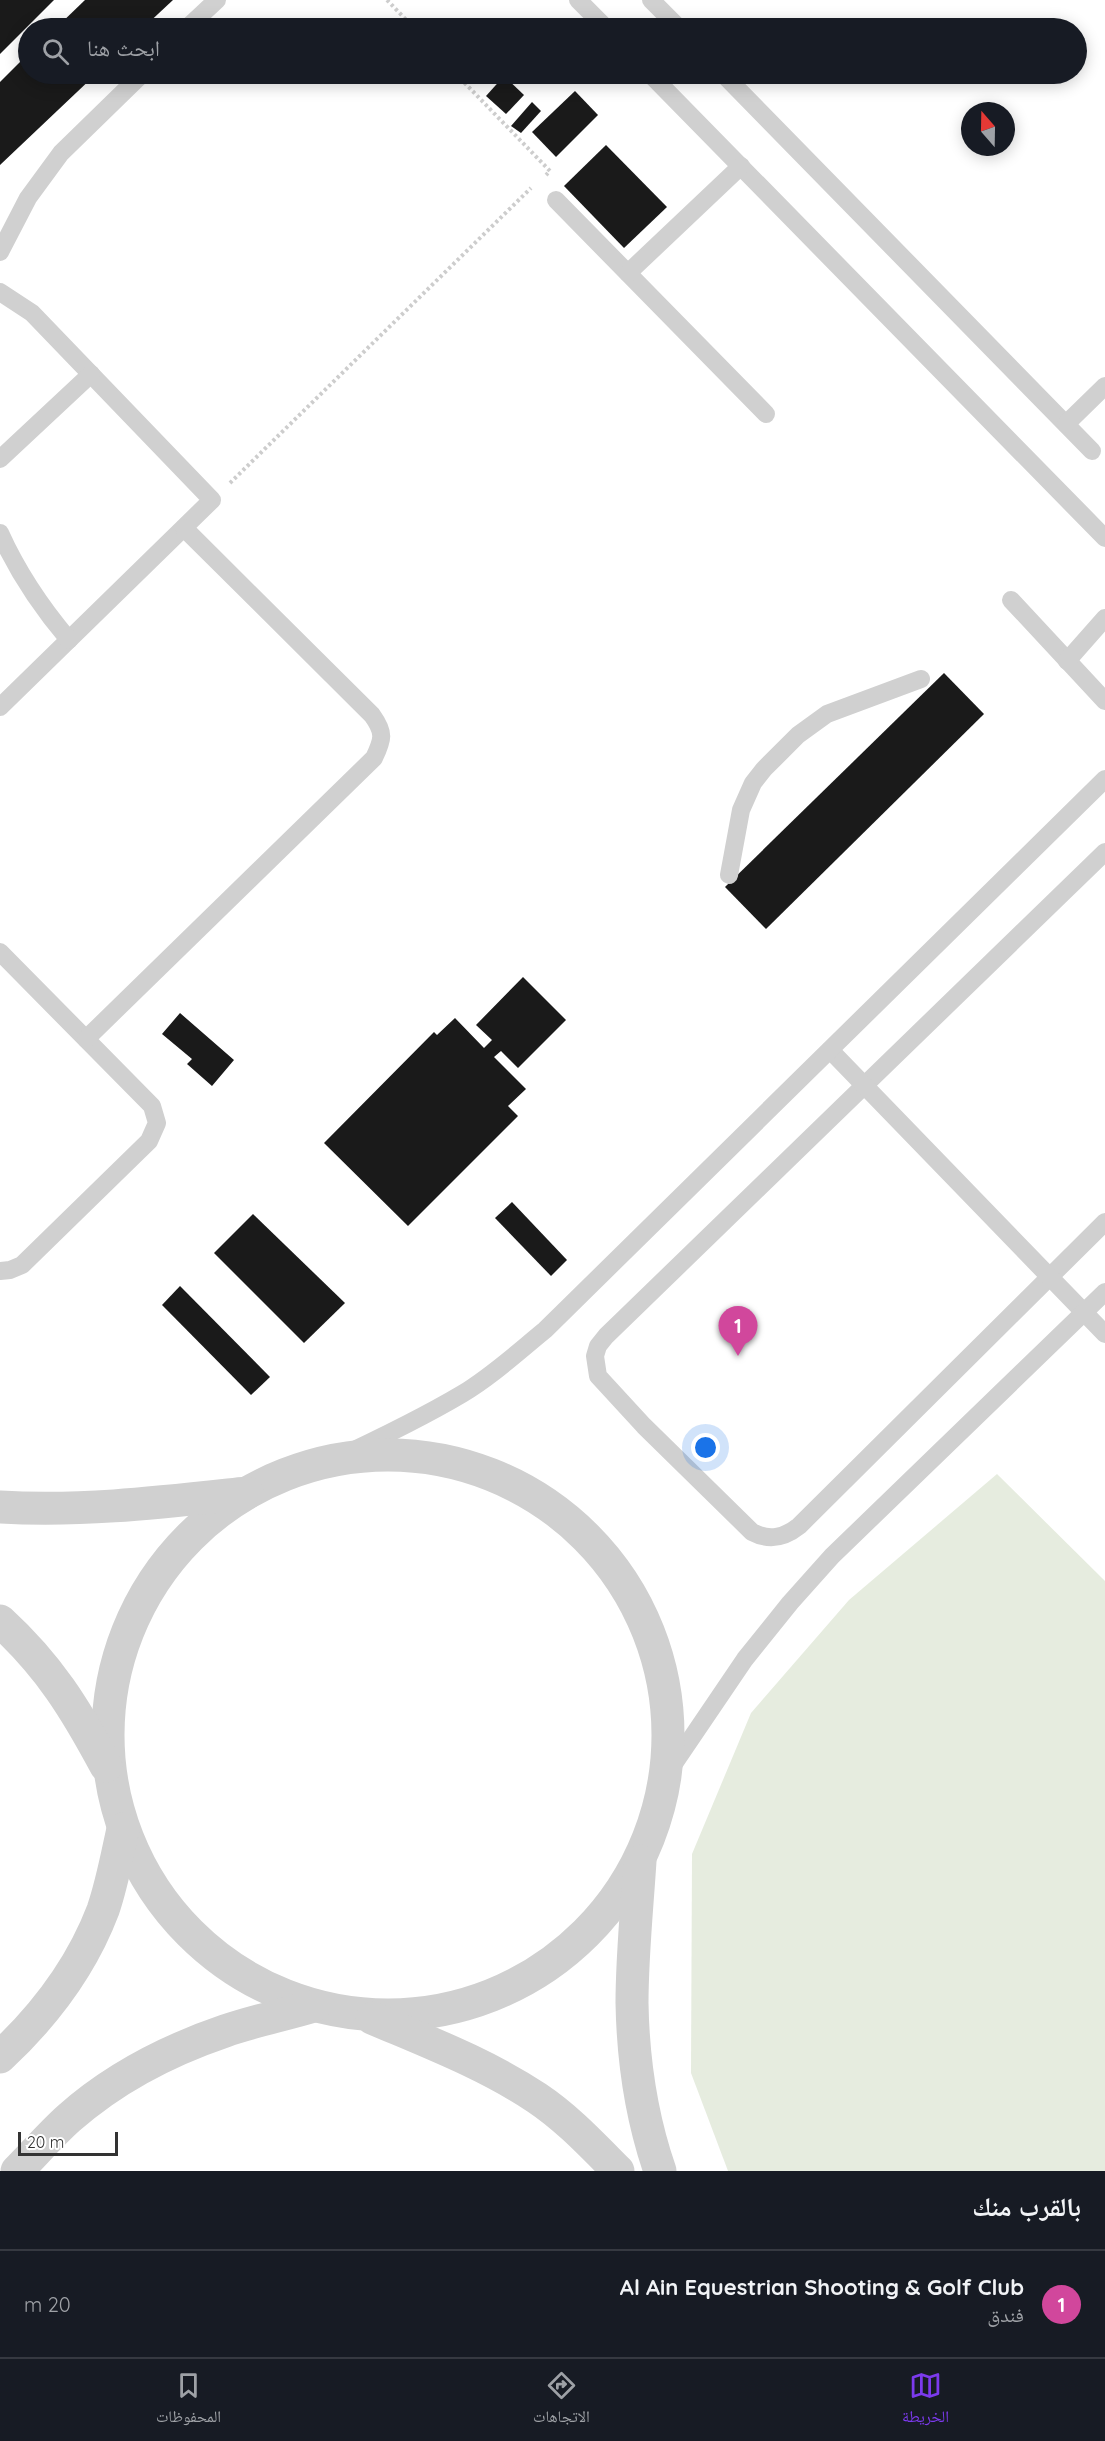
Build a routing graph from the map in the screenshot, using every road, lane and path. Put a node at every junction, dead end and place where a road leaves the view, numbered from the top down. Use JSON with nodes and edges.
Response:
{"nodes":[{"id":1,"x":217,"y":0,"type":"edge"},
{"id":2,"x":387,"y":0,"type":"edge"},
{"id":3,"x":578,"y":0,"type":"edge"},
{"id":4,"x":651,"y":0,"type":"edge"},
{"id":5,"x":198,"y":18,"type":"edge"},
{"id":6,"x":404,"y":18,"type":"edge"},
{"id":7,"x":596,"y":18,"type":"edge"},
{"id":8,"x":669,"y":18,"type":"edge"},
{"id":9,"x":132,"y":84,"type":"edge"},
{"id":10,"x":466,"y":84,"type":"edge"},
{"id":11,"x":660,"y":84,"type":"edge"},
{"id":12,"x":733,"y":84,"type":"edge"},
{"id":13,"x":741,"y":166,"type":"junction"},
{"id":14,"x":544,"y":176,"type":"dead end"},
{"id":15,"x":538,"y":182,"type":"dead end"},
{"id":16,"x":556,"y":201,"type":"dead end"},
{"id":17,"x":0,"y":252,"type":"edge"},
{"id":18,"x":628,"y":273,"type":"junction"},
{"id":19,"x":0,"y":292,"type":"edge"},
{"id":20,"x":91,"y":374,"type":"junction"},
{"id":21,"x":1105,"y":386,"type":"edge"},
{"id":22,"x":766,"y":414,"type":"dead end"},
{"id":23,"x":1066,"y":424,"type":"junction"},
{"id":24,"x":1092,"y":451,"type":"dead end"},
{"id":25,"x":0,"y":459,"type":"edge"},
{"id":26,"x":212,"y":500,"type":"junction"},
{"id":27,"x":184,"y":528,"type":"junction"},
{"id":28,"x":0,"y":533,"type":"edge"},
{"id":29,"x":1105,"y":538,"type":"edge"},
{"id":30,"x":1011,"y":600,"type":"dead end"},
{"id":31,"x":1105,"y":618,"type":"edge"},
{"id":32,"x":69,"y":640,"type":"junction"},
{"id":33,"x":1067,"y":661,"type":"junction"},
{"id":34,"x":921,"y":679,"type":"dead end"},
{"id":35,"x":1105,"y":701,"type":"edge"},
{"id":36,"x":0,"y":707,"type":"edge"},
{"id":37,"x":1105,"y":778,"type":"edge"},
{"id":38,"x":1105,"y":852,"type":"edge"},
{"id":39,"x":729,"y":876,"type":"dead end"},
{"id":40,"x":0,"y":952,"type":"edge"},
{"id":41,"x":86,"y":1040,"type":"junction"},
{"id":42,"x":830,"y":1050,"type":"junction"},
{"id":43,"x":864,"y":1085,"type":"junction"},
{"id":44,"x":1105,"y":1222,"type":"edge"},
{"id":45,"x":0,"y":1271,"type":"edge"},
{"id":46,"x":1050,"y":1277,"type":"junction"},
{"id":47,"x":1105,"y":1292,"type":"edge"},
{"id":48,"x":1084,"y":1312,"type":"junction"},
{"id":49,"x":1105,"y":1334,"type":"edge"},
{"id":50,"x":331,"y":1461,"type":"junction"},
{"id":51,"x":248,"y":1493,"type":"junction"},
{"id":52,"x":0,"y":1507,"type":"edge"},
{"id":53,"x":0,"y":1621,"type":"edge"},
{"id":54,"x":110,"y":1774,"type":"junction"},
{"id":55,"x":667,"y":1774,"type":"junction"},
{"id":56,"x":123,"y":1829,"type":"junction"},
{"id":57,"x":640,"y":1859,"type":"junction"},
{"id":58,"x":314,"y":2006,"type":"junction"},
{"id":59,"x":365,"y":2014,"type":"junction"},
{"id":60,"x":0,"y":2057,"type":"edge"},
{"id":61,"x":17,"y":2171,"type":"edge"},
{"id":62,"x":618,"y":2171,"type":"edge"},
{"id":63,"x":660,"y":2171,"type":"edge"}],
"edges":[{"from":1,"to":5,"type":"lane"},
{"from":2,"to":6,"type":"path"},
{"from":3,"to":7,"type":"lane"},
{"from":4,"to":8,"type":"lane"},
{"from":9,"to":17,"type":"lane"},
{"from":10,"to":14,"type":"path"},
{"from":11,"to":13,"type":"lane"},
{"from":12,"to":23,"type":"lane"},
{"from":13,"to":18,"type":"lane"},
{"from":13,"to":29,"type":"lane"},
{"from":15,"to":26,"type":"path"},
{"from":16,"to":18,"type":"lane"},
{"from":18,"to":22,"type":"lane"},
{"from":19,"to":20,"type":"lane"},
{"from":20,"to":25,"type":"lane"},
{"from":20,"to":26,"type":"lane"},
{"from":21,"to":23,"type":"lane"},
{"from":23,"to":24,"type":"lane"},
{"from":26,"to":27,"type":"lane"},
{"from":27,"to":32,"type":"lane"},
{"from":27,"to":41,"type":"lane"},
{"from":28,"to":32,"type":"lane"},
{"from":30,"to":33,"type":"lane"},
{"from":31,"to":33,"type":"lane"},
{"from":32,"to":36,"type":"lane"},
{"from":33,"to":35,"type":"lane"},
{"from":34,"to":39,"type":"lane"},
{"from":37,"to":42,"type":"lane"},
{"from":38,"to":43,"type":"lane"},
{"from":40,"to":41,"type":"lane"},
{"from":41,"to":45,"type":"lane"},
{"from":42,"to":43,"type":"lane"},
{"from":42,"to":50,"type":"lane"},
{"from":43,"to":46,"type":"lane"},
{"from":43,"to":46,"type":"lane"},
{"from":44,"to":46,"type":"lane"},
{"from":46,"to":48,"type":"lane"},
{"from":47,"to":48,"type":"lane"},
{"from":48,"to":49,"type":"lane"},
{"from":48,"to":55,"type":"lane"},
{"from":50,"to":51,"type":"street"},
{"from":50,"to":55,"type":"street"},
{"from":51,"to":52,"type":"street"},
{"from":51,"to":54,"type":"street"},
{"from":53,"to":54,"type":"street"},
{"from":54,"to":56,"type":"street"},
{"from":55,"to":57,"type":"street"},
{"from":56,"to":58,"type":"street"},
{"from":56,"to":60,"type":"street"},
{"from":57,"to":59,"type":"street"},
{"from":57,"to":63,"type":"street"},
{"from":58,"to":59,"type":"street"},
{"from":58,"to":61,"type":"street"},
{"from":59,"to":62,"type":"street"}]}
